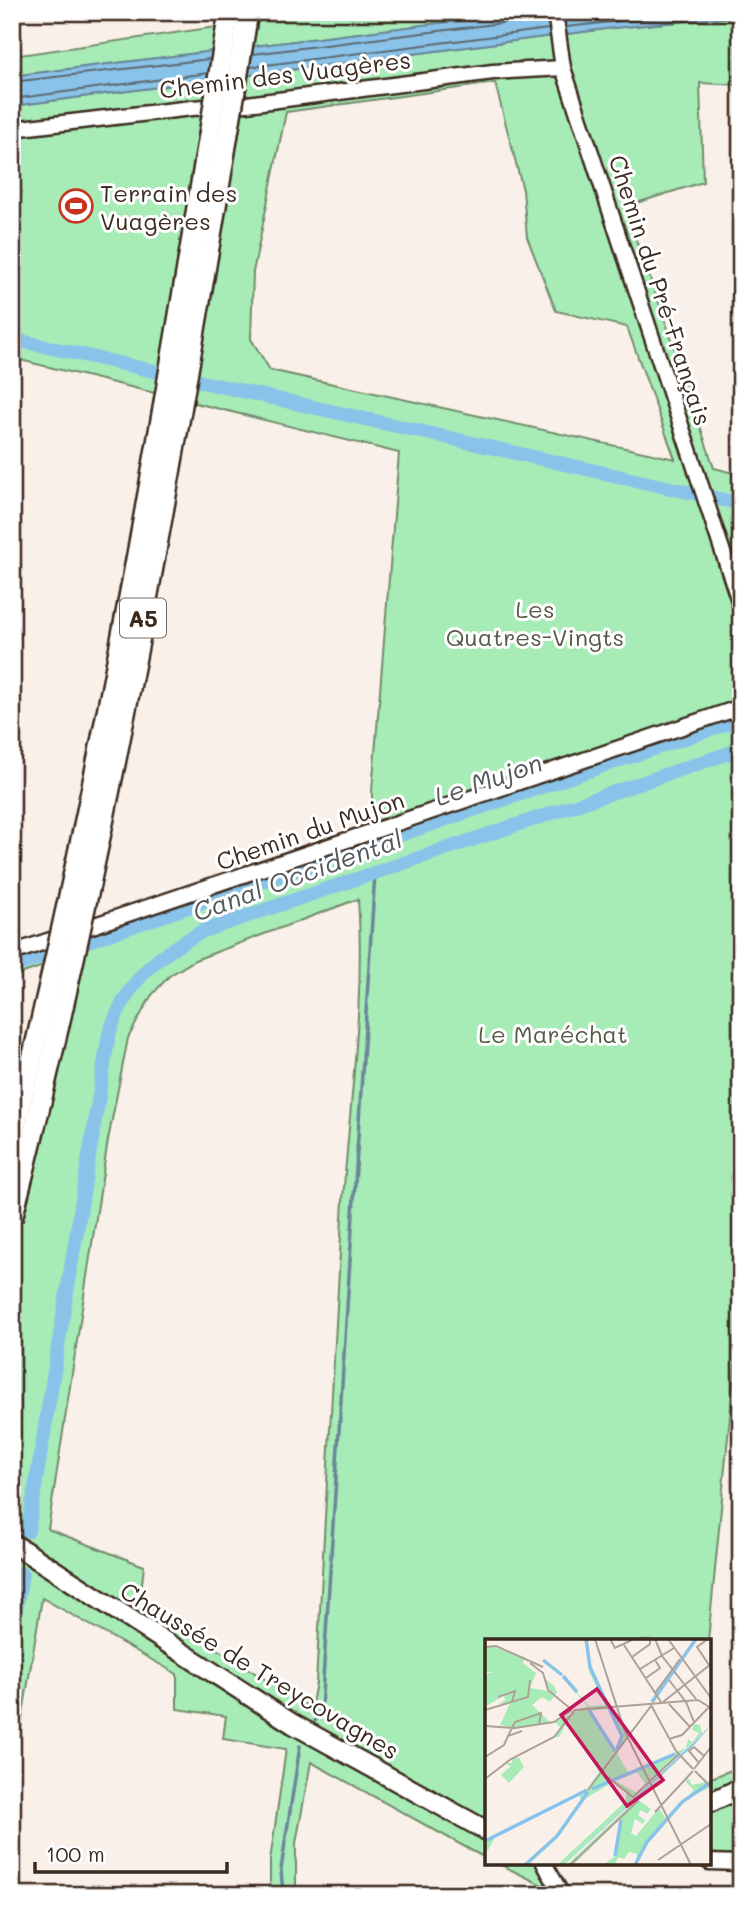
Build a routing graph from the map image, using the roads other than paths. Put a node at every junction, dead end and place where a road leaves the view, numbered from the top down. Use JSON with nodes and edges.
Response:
{"nodes":[{"id":1,"x":229,"y":12,"type":"edge"},
{"id":2,"x":248,"y":12,"type":"edge"},
{"id":3,"x":555,"y":12,"type":"edge"},
{"id":4,"x":562,"y":63,"type":"junction"},
{"id":5,"x":12,"y":130,"type":"edge"},
{"id":6,"x":741,"y":607,"type":"edge"},
{"id":7,"x":741,"y":707,"type":"edge"},
{"id":8,"x":12,"y":953,"type":"edge"},
{"id":9,"x":12,"y":1141,"type":"edge"},
{"id":10,"x":12,"y":1219,"type":"edge"},
{"id":11,"x":22,"y":1549,"type":"edge"},
{"id":12,"x":741,"y":1788,"type":"edge"},
{"id":13,"x":711,"y":1802,"type":"edge"},
{"id":14,"x":485,"y":1830,"type":"edge"},
{"id":15,"x":711,"y":1863,"type":"edge"},
{"id":16,"x":741,"y":1863,"type":"edge"},
{"id":17,"x":545,"y":1865,"type":"edge"},
{"id":18,"x":562,"y":1895,"type":"edge"}],
"edges":[{"from":1,"to":9,"type":"highway","number":"A5","bridge":true},
{"from":2,"to":10,"type":"highway","number":"A5","bridge":true},
{"from":3,"to":4,"type":"street","name":"Chemin du Pré-Français"},
{"from":4,"to":5,"type":"street","name":"Chemin des Vuagères"},
{"from":4,"to":6,"type":"street","name":"Chemin du Pré-Français"},
{"from":7,"to":8,"type":"street","name":"Chemin du Mujon"},
{"from":11,"to":14,"type":"main road","name":"Chaussée de Treycovagnes"},
{"from":12,"to":13,"type":"main road"},
{"from":15,"to":16,"type":"street"},
{"from":17,"to":18,"type":"street"}]}
